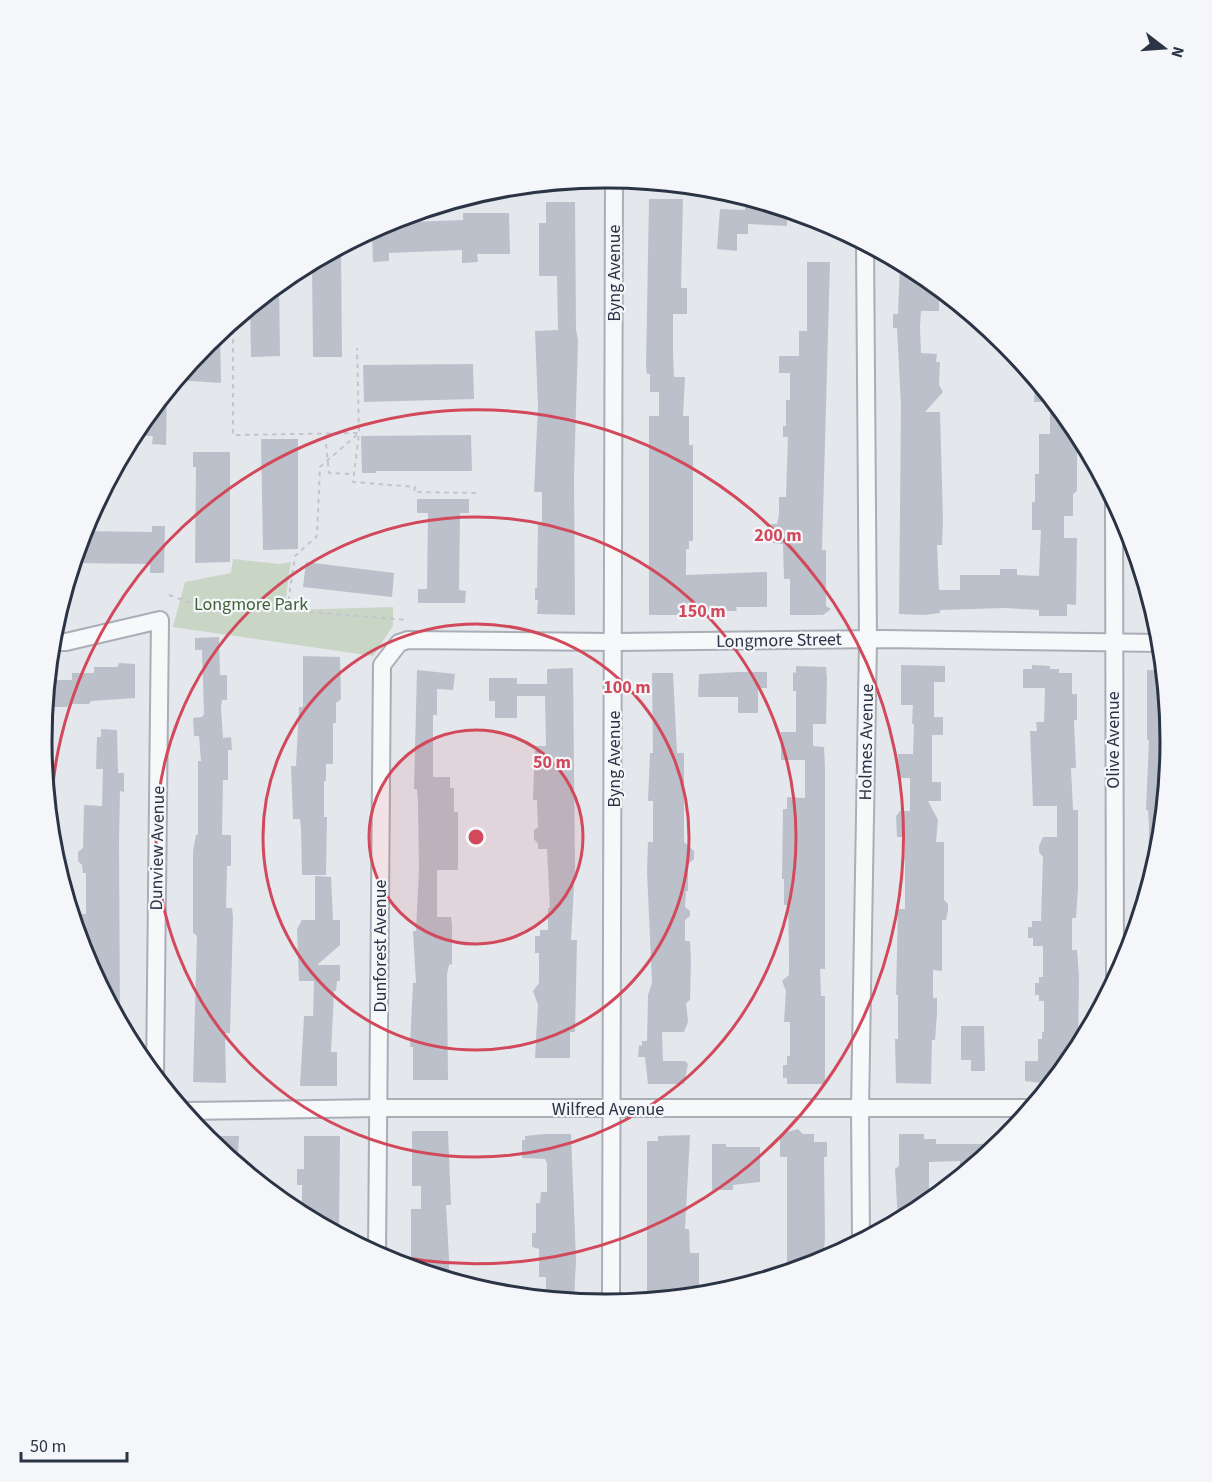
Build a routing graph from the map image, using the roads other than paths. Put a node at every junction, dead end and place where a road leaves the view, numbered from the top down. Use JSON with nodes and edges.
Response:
{"nodes":[{"id":1,"x":614,"y":188,"type":"edge"},
{"id":2,"x":865,"y":252,"type":"edge"},
{"id":3,"x":1114,"y":522,"type":"edge"},
{"id":4,"x":868,"y":640,"type":"junction"},
{"id":5,"x":62,"y":642,"type":"edge"},
{"id":6,"x":614,"y":642,"type":"junction"},
{"id":7,"x":399,"y":643,"type":"joint"},
{"id":8,"x":1113,"y":643,"type":"junction"},
{"id":9,"x":1151,"y":643,"type":"edge"},
{"id":10,"x":1115,"y":958,"type":"edge"},
{"id":11,"x":155,"y":1062,"type":"edge"},
{"id":12,"x":1021,"y":1107,"type":"edge"},
{"id":13,"x":378,"y":1108,"type":"junction"},
{"id":14,"x":612,"y":1109,"type":"junction"},
{"id":15,"x":860,"y":1109,"type":"junction"},
{"id":16,"x":195,"y":1111,"type":"edge"},
{"id":17,"x":861,"y":1232,"type":"edge"},
{"id":18,"x":377,"y":1244,"type":"edge"},
{"id":19,"x":611,"y":1294,"type":"edge"}],
"edges":[{"from":1,"to":6,"type":"street","name":"Byng Avenue"},
{"from":2,"to":4,"type":"street","name":"Holmes Avenue"},
{"from":3,"to":8,"type":"street","name":"Olive Avenue"},
{"from":4,"to":6,"type":"street","name":"Longmore Street"},
{"from":4,"to":8,"type":"street","name":"Longmore Street"},
{"from":4,"to":15,"type":"street","name":"Holmes Avenue"},
{"from":5,"to":11,"type":"street","name":"Dunview Avenue"},
{"from":6,"to":7,"type":"street","name":"Longmore Street"},
{"from":6,"to":14,"type":"street","name":"Byng Avenue"},
{"from":7,"to":13,"type":"street","name":"Dunforest Avenue"},
{"from":8,"to":9,"type":"street","name":"Longmore Street"},
{"from":8,"to":10,"type":"street","name":"Olive Avenue"},
{"from":12,"to":15,"type":"street","name":"Wilfred Avenue"},
{"from":13,"to":14,"type":"street","name":"Wilfred Avenue"},
{"from":13,"to":16,"type":"street","name":"Wilfred Avenue"},
{"from":13,"to":18,"type":"street","name":"Dunforest Avenue"},
{"from":14,"to":15,"type":"street","name":"Wilfred Avenue"},
{"from":14,"to":19,"type":"street","name":"Byng Avenue"},
{"from":15,"to":17,"type":"street","name":"Holmes Avenue"}]}
